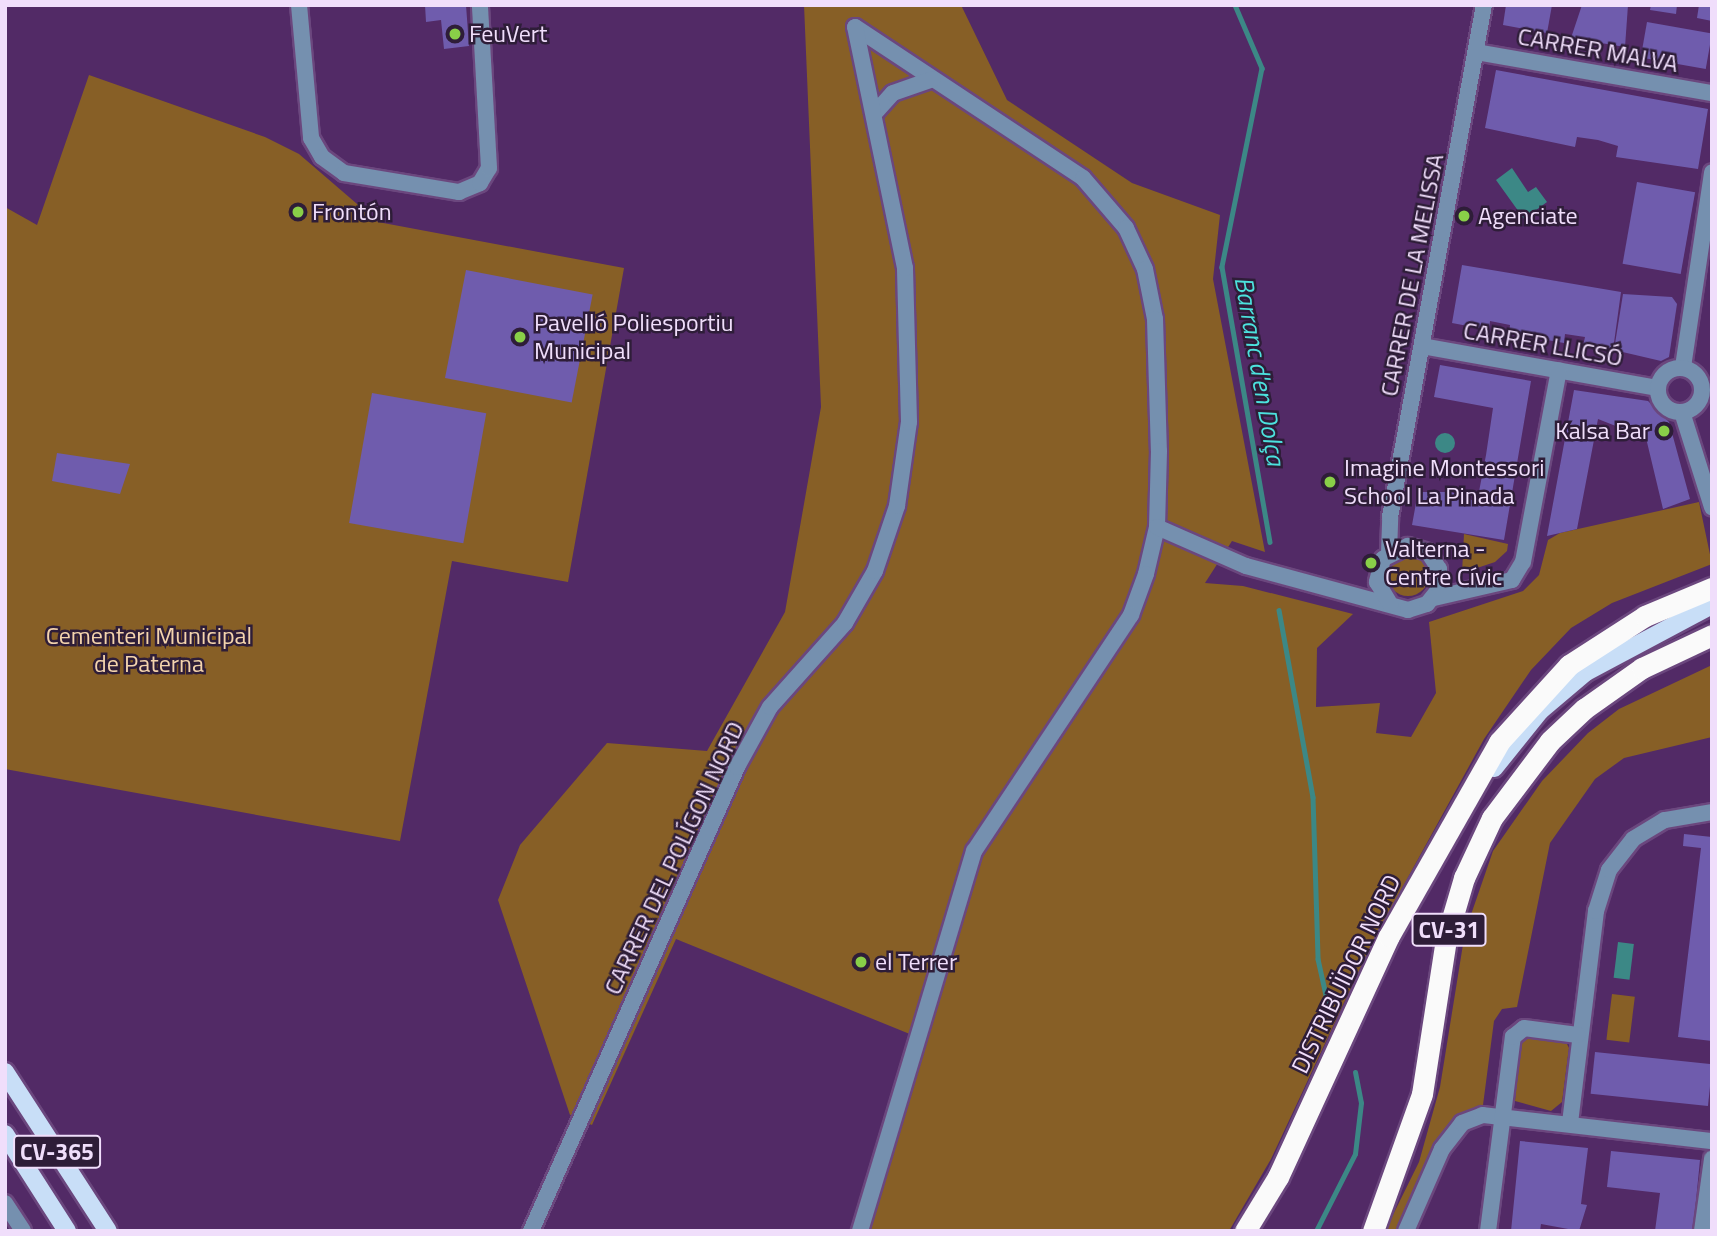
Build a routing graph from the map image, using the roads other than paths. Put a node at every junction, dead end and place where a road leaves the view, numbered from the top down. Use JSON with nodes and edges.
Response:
{"nodes":[{"id":1,"x":299,"y":5,"type":"edge"},
{"id":2,"x":480,"y":5,"type":"edge"},
{"id":3,"x":1484,"y":5,"type":"edge"},
{"id":4,"x":1476,"y":52,"type":"junction"},
{"id":5,"x":933,"y":79,"type":"junction"},
{"id":6,"x":1712,"y":93,"type":"edge"},
{"id":7,"x":874,"y":114,"type":"junction"},
{"id":8,"x":1712,"y":172,"type":"edge"},
{"id":9,"x":1422,"y":346,"type":"junction"},
{"id":10,"x":1683,"y":367,"type":"junction"},
{"id":11,"x":1559,"y":370,"type":"junction"},
{"id":12,"x":1657,"y":388,"type":"junction"},
{"id":13,"x":1707,"y":397,"type":"edge"},
{"id":14,"x":1682,"y":412,"type":"junction"},
{"id":15,"x":1712,"y":507,"type":"edge"},
{"id":16,"x":1157,"y":527,"type":"junction"},
{"id":17,"x":1389,"y":553,"type":"junction"},
{"id":18,"x":1377,"y":582,"type":"junction"},
{"id":19,"x":1712,"y":588,"type":"edge"},
{"id":20,"x":1345,"y":594,"type":"junction"},
{"id":21,"x":1434,"y":598,"type":"junction"},
{"id":22,"x":1390,"y":604,"type":"junction"},
{"id":23,"x":1712,"y":605,"type":"edge"},
{"id":24,"x":1712,"y":635,"type":"edge"},
{"id":25,"x":1712,"y":812,"type":"edge"},
{"id":26,"x":1448,"y":834,"type":"junction"},
{"id":27,"x":1578,"y":1035,"type":"junction"},
{"id":28,"x":5,"y":1072,"type":"edge"},
{"id":29,"x":1503,"y":1114,"type":"junction"},
{"id":30,"x":1570,"y":1123,"type":"junction"},
{"id":31,"x":5,"y":1134,"type":"edge"},
{"id":32,"x":1712,"y":1141,"type":"edge"},
{"id":33,"x":1712,"y":1159,"type":"edge"},
{"id":34,"x":5,"y":1203,"type":"edge"},
{"id":35,"x":23,"y":1231,"type":"edge"},
{"id":36,"x":67,"y":1231,"type":"edge"},
{"id":37,"x":108,"y":1231,"type":"edge"},
{"id":38,"x":531,"y":1231,"type":"edge"},
{"id":39,"x":860,"y":1231,"type":"edge"},
{"id":40,"x":1245,"y":1231,"type":"edge"},
{"id":41,"x":1373,"y":1231,"type":"edge"},
{"id":42,"x":1406,"y":1231,"type":"edge"},
{"id":43,"x":1488,"y":1231,"type":"edge"},
{"id":44,"x":1702,"y":1231,"type":"edge"}],
"edges":[{"from":1,"to":2,"type":"street"},
{"from":3,"to":4,"type":"street","name":"CARRER DE LA MELISSA"},
{"from":4,"to":6,"type":"street","name":"CARRER MALVA"},
{"from":4,"to":9,"type":"street","name":"CARRER DE LA MELISSA"},
{"from":5,"to":7,"type":"street"},
{"from":5,"to":7,"type":"street","name":"CARRER DEL POLÍGON NORD"},
{"from":5,"to":16,"type":"street"},
{"from":7,"to":38,"type":"street","name":"CARRER DEL POLÍGON NORD"},
{"from":8,"to":10,"type":"street"},
{"from":9,"to":11,"type":"street","name":"CARRER LLICSÓ"},
{"from":9,"to":17,"type":"street","name":"CARRER DE LA MELISSA"},
{"from":10,"to":12,"type":"street"},
{"from":10,"to":13,"type":"street"},
{"from":11,"to":12,"type":"street","name":"CARRER LLICSÓ"},
{"from":11,"to":21,"type":"street"},
{"from":12,"to":14,"type":"street"},
{"from":13,"to":14,"type":"street"},
{"from":14,"to":15,"type":"street"},
{"from":16,"to":20,"type":"street"},
{"from":16,"to":39,"type":"street"},
{"from":17,"to":18,"type":"street"},
{"from":17,"to":21,"type":"street"},
{"from":18,"to":20,"type":"street"},
{"from":18,"to":22,"type":"street"},
{"from":19,"to":26,"type":"highway"},
{"from":20,"to":22,"type":"street"},
{"from":21,"to":22,"type":"street"},
{"from":23,"to":26,"type":"main road","name":"DISTRIBUÏDOR NORD","number":"CV-31"},
{"from":24,"to":41,"type":"highway","number":"CV-31"},
{"from":25,"to":27,"type":"street"},
{"from":26,"to":40,"type":"highway","name":"DISTRIBUÏDOR NORD","number":"CV-31"},
{"from":27,"to":29,"type":"street"},
{"from":27,"to":30,"type":"street"},
{"from":28,"to":37,"type":"main road","number":"CV-365"},
{"from":29,"to":30,"type":"street"},
{"from":29,"to":42,"type":"street"},
{"from":29,"to":43,"type":"street"},
{"from":30,"to":32,"type":"street"},
{"from":31,"to":36,"type":"main road","number":"CV-365"},
{"from":33,"to":44,"type":"street"},
{"from":34,"to":35,"type":"street"}]}
